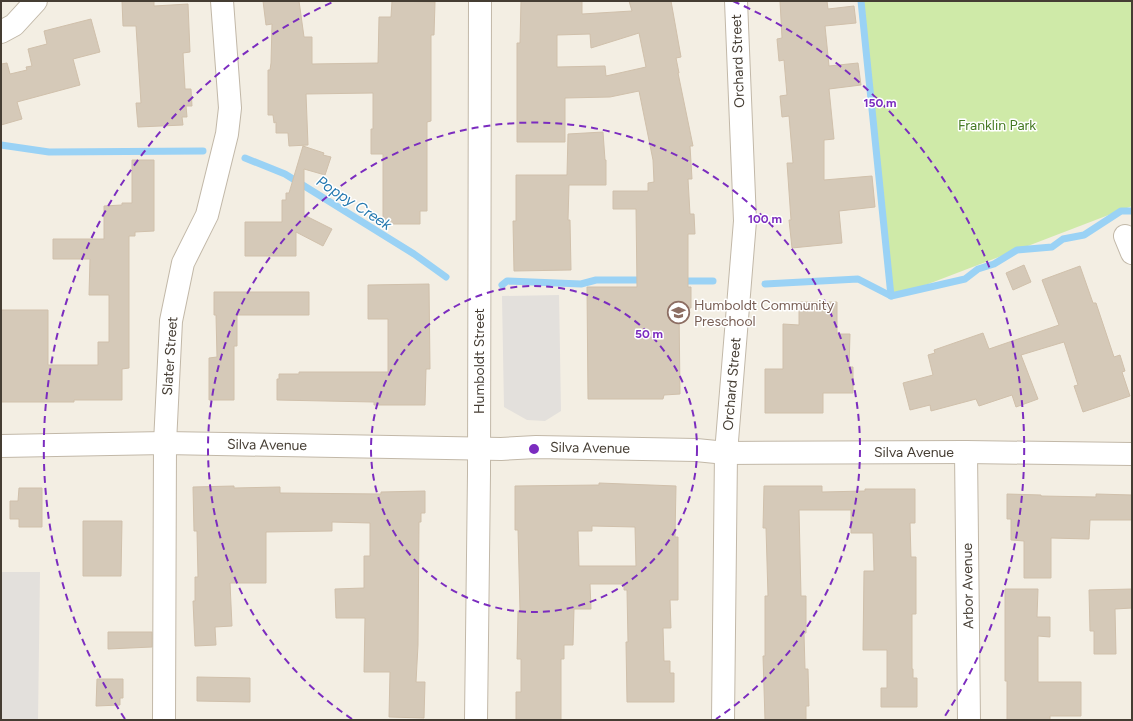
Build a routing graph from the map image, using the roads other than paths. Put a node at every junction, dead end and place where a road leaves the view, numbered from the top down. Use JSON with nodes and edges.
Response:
{"nodes":[{"id":1,"x":36,"y":1,"type":"edge"},
{"id":2,"x":222,"y":1,"type":"edge"},
{"id":3,"x":480,"y":1,"type":"edge"},
{"id":4,"x":736,"y":1,"type":"edge"},
{"id":5,"x":1,"y":32,"type":"edge"},
{"id":6,"x":165,"y":443,"type":"junction"},
{"id":7,"x":1,"y":446,"type":"edge"},
{"id":8,"x":479,"y":448,"type":"junction"},
{"id":9,"x":966,"y":452,"type":"junction"},
{"id":10,"x":726,"y":453,"type":"junction"},
{"id":11,"x":1132,"y":454,"type":"edge"},
{"id":12,"x":164,"y":720,"type":"edge"},
{"id":13,"x":476,"y":720,"type":"edge"},
{"id":14,"x":723,"y":720,"type":"edge"},
{"id":15,"x":969,"y":720,"type":"edge"}],
"edges":[{"from":1,"to":5,"type":"street"},
{"from":2,"to":6,"type":"street","name":"Slater Street"},
{"from":3,"to":8,"type":"street","name":"Humboldt Street"},
{"from":4,"to":10,"type":"street","name":"Orchard Street"},
{"from":6,"to":7,"type":"street","name":"Silva Avenue"},
{"from":6,"to":8,"type":"street","name":"Silva Avenue"},
{"from":6,"to":12,"type":"street","name":"Slater Street"},
{"from":8,"to":10,"type":"street","name":"Silva Avenue"},
{"from":8,"to":13,"type":"street","name":"Humboldt Street"},
{"from":9,"to":10,"type":"street","name":"Silva Avenue"},
{"from":9,"to":11,"type":"street","name":"Silva Avenue"},
{"from":9,"to":15,"type":"street","name":"Arbor Avenue"},
{"from":10,"to":14,"type":"street","name":"Orchard Street"}]}
